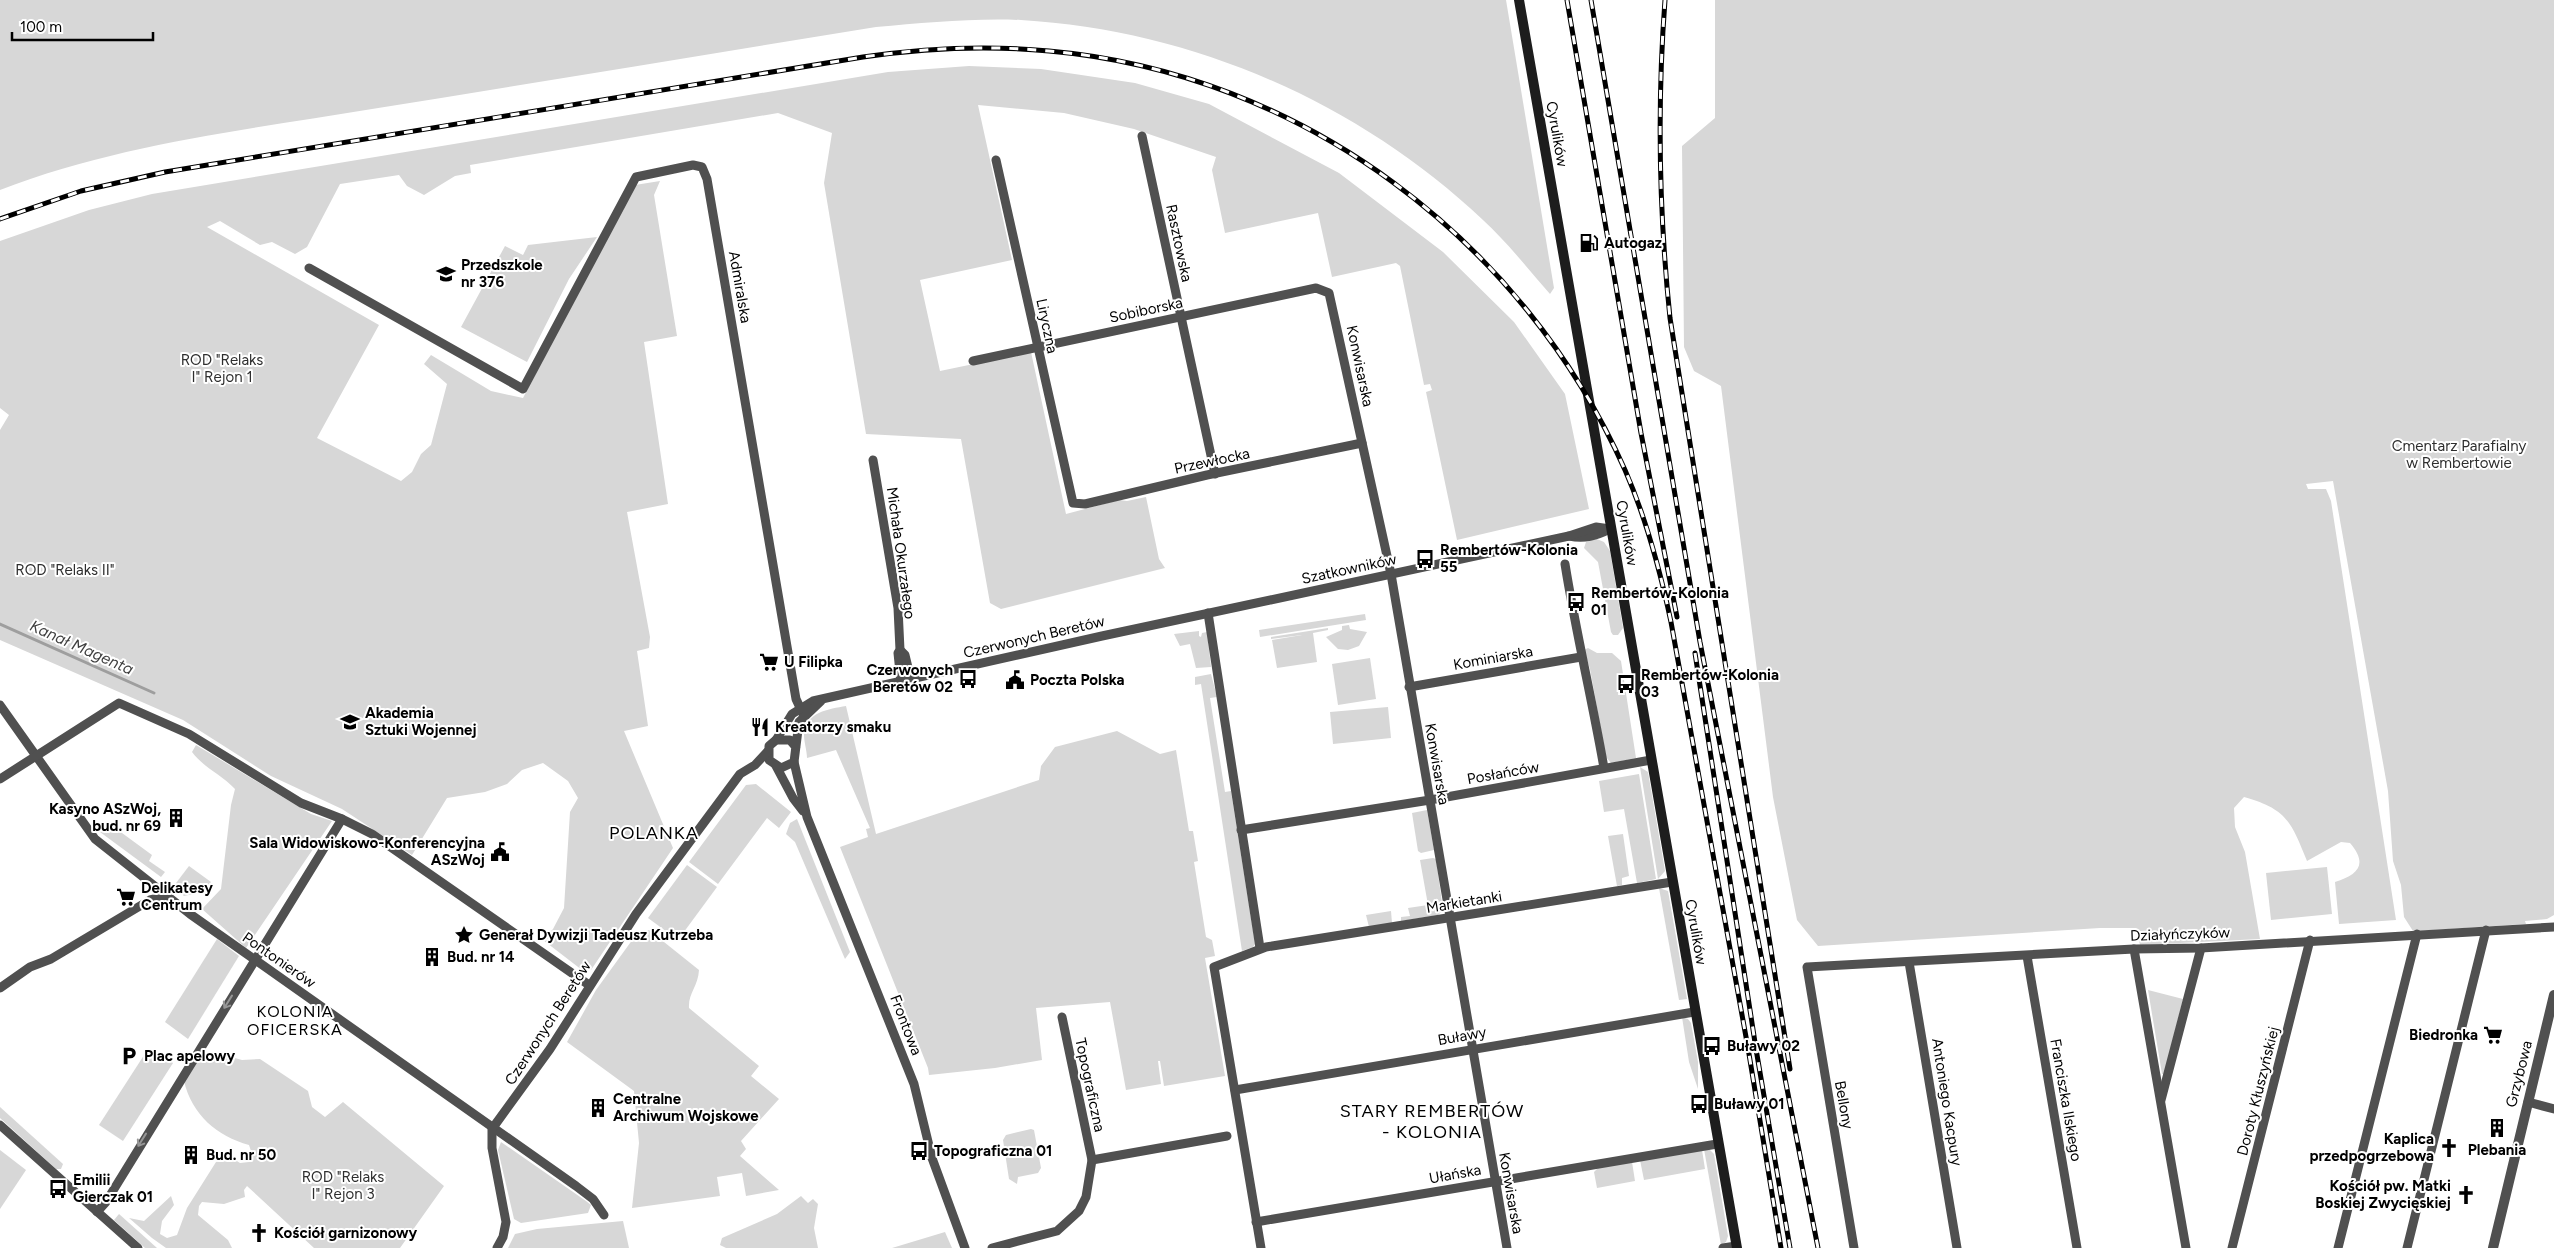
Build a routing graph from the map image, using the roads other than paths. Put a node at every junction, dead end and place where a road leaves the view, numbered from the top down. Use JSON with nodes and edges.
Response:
{"nodes":[{"id":1,"x":1519,"y":0,"type":"edge"},
{"id":2,"x":1142,"y":136,"type":"dead end"},
{"id":3,"x":996,"y":160,"type":"dead end"},
{"id":4,"x":309,"y":268,"type":"dead end"},
{"id":5,"x":1325,"y":290,"type":"joint"},
{"id":6,"x":1181,"y":317,"type":"junction"},
{"id":7,"x":1038,"y":346,"type":"junction"},
{"id":8,"x":973,"y":361,"type":"dead end"},
{"id":9,"x":1362,"y":443,"type":"junction"},
{"id":10,"x":873,"y":460,"type":"dead end"},
{"id":11,"x":1215,"y":474,"type":"junction"},
{"id":12,"x":1071,"y":499,"type":"joint"},
{"id":13,"x":1610,"y":529,"type":"junction"},
{"id":14,"x":1565,"y":564,"type":"dead end"},
{"id":15,"x":1391,"y":574,"type":"junction"},
{"id":16,"x":1208,"y":613,"type":"junction"},
{"id":17,"x":1194,"y":616,"type":"joint"},
{"id":18,"x":900,"y":650,"type":"junction"},
{"id":19,"x":1581,"y":657,"type":"junction"},
{"id":20,"x":912,"y":680,"type":"junction"},
{"id":21,"x":901,"y":682,"type":"junction"},
{"id":22,"x":1409,"y":687,"type":"junction"},
{"id":23,"x":0,"y":705,"type":"edge"},
{"id":24,"x":802,"y":711,"type":"junction"},
{"id":25,"x":776,"y":740,"type":"junction"},
{"id":26,"x":796,"y":747,"type":"junction"},
{"id":27,"x":768,"y":751,"type":"junction"},
{"id":28,"x":36,"y":756,"type":"junction"},
{"id":29,"x":1651,"y":760,"type":"junction"},
{"id":30,"x":794,"y":762,"type":"junction"},
{"id":31,"x":774,"y":765,"type":"junction"},
{"id":32,"x":755,"y":766,"type":"junction"},
{"id":33,"x":1604,"y":768,"type":"junction"},
{"id":34,"x":0,"y":779,"type":"edge"},
{"id":35,"x":1430,"y":800,"type":"junction"},
{"id":36,"x":808,"y":817,"type":"junction"},
{"id":37,"x":342,"y":819,"type":"junction"},
{"id":38,"x":1241,"y":830,"type":"junction"},
{"id":39,"x":1672,"y":882,"type":"junction"},
{"id":40,"x":152,"y":885,"type":"junction"},
{"id":41,"x":167,"y":896,"type":"junction"},
{"id":42,"x":150,"y":900,"type":"junction"},
{"id":43,"x":1450,"y":918,"type":"junction"},
{"id":44,"x":2554,"y":927,"type":"edge"},
{"id":45,"x":2486,"y":930,"type":"junction"},
{"id":46,"x":2417,"y":934,"type":"junction"},
{"id":47,"x":2310,"y":940,"type":"junction"},
{"id":48,"x":1260,"y":948,"type":"junction"},
{"id":49,"x":2201,"y":948,"type":"junction"},
{"id":50,"x":2134,"y":949,"type":"junction"},
{"id":51,"x":2027,"y":956,"type":"junction"},
{"id":52,"x":254,"y":960,"type":"junction"},
{"id":53,"x":1909,"y":962,"type":"junction"},
{"id":54,"x":1806,"y":967,"type":"joint"},
{"id":55,"x":589,"y":985,"type":"junction"},
{"id":56,"x":0,"y":988,"type":"edge"},
{"id":57,"x":2554,"y":995,"type":"edge"},
{"id":58,"x":1694,"y":1012,"type":"junction"},
{"id":59,"x":1062,"y":1017,"type":"dead end"},
{"id":60,"x":1472,"y":1048,"type":"junction"},
{"id":61,"x":1235,"y":1090,"type":"junction"},
{"id":62,"x":2528,"y":1102,"type":"junction"},
{"id":63,"x":2161,"y":1104,"type":"junction"},
{"id":64,"x":2554,"y":1109,"type":"edge"},
{"id":65,"x":0,"y":1125,"type":"edge"},
{"id":66,"x":492,"y":1129,"type":"junction"},
{"id":67,"x":1227,"y":1136,"type":"dead end"},
{"id":68,"x":1717,"y":1144,"type":"junction"},
{"id":69,"x":1092,"y":1160,"type":"junction"},
{"id":70,"x":1495,"y":1181,"type":"junction"},
{"id":71,"x":97,"y":1212,"type":"junction"},
{"id":72,"x":604,"y":1215,"type":"dead end"},
{"id":73,"x":1256,"y":1222,"type":"junction"},
{"id":74,"x":1736,"y":1247,"type":"edge"},
{"id":75,"x":138,"y":1248,"type":"edge"},
{"id":76,"x":497,"y":1248,"type":"edge"},
{"id":77,"x":965,"y":1248,"type":"edge"},
{"id":78,"x":992,"y":1248,"type":"edge"},
{"id":79,"x":1261,"y":1248,"type":"edge"},
{"id":80,"x":1507,"y":1248,"type":"edge"},
{"id":81,"x":1723,"y":1248,"type":"edge"},
{"id":82,"x":1854,"y":1248,"type":"edge"},
{"id":83,"x":1957,"y":1248,"type":"edge"},
{"id":84,"x":2077,"y":1248,"type":"edge"},
{"id":85,"x":2186,"y":1248,"type":"edge"},
{"id":86,"x":2232,"y":1248,"type":"edge"},
{"id":87,"x":2338,"y":1248,"type":"edge"},
{"id":88,"x":2406,"y":1248,"type":"edge"},
{"id":89,"x":2492,"y":1248,"type":"edge"}],
"edges":[{"from":1,"to":13,"type":"main road","name":"Cyrulików"},
{"from":2,"to":6,"type":"street","name":"Rasztowska"},
{"from":3,"to":7,"type":"street","name":"Liryczna"},
{"from":4,"to":24,"type":"street","name":"Admiralska"},
{"from":5,"to":6,"type":"street","name":"Sobiborska"},
{"from":5,"to":9,"type":"street","name":"Konwisarska"},
{"from":6,"to":7,"type":"street","name":"Sobiborska"},
{"from":6,"to":11,"type":"street","name":"Rasztowska"},
{"from":7,"to":8,"type":"street","name":"Sobiborska"},
{"from":7,"to":12,"type":"street","name":"Liryczna"},
{"from":9,"to":11,"type":"street","name":"Przewłocka"},
{"from":9,"to":15,"type":"street","name":"Konwisarska"},
{"from":10,"to":18,"type":"street","name":"Michała Okurzałego"},
{"from":11,"to":12,"type":"street","name":"Przewłocka"},
{"from":13,"to":15,"type":"street","name":"Szatkowników"},
{"from":13,"to":29,"type":"main road","name":"Cyrulików"},
{"from":14,"to":19,"type":"street"},
{"from":15,"to":16,"type":"street","name":"Szatkowników"},
{"from":15,"to":22,"type":"street","name":"Konwisarska"},
{"from":16,"to":17,"type":"street","name":"Szatkowników"},
{"from":16,"to":38,"type":"street"},
{"from":17,"to":20,"type":"street","name":"Czerwonych Beretów"},
{"from":18,"to":20,"type":"street","name":"Michała Okurzałego"},
{"from":18,"to":21,"type":"street","name":"Michała Okurzałego"},
{"from":19,"to":22,"type":"street","name":"Kominiarska"},
{"from":19,"to":33,"type":"street"},
{"from":20,"to":21,"type":"street","name":"Czerwonych Beretów"},
{"from":21,"to":24,"type":"street","name":"Czerwonych Beretów"},
{"from":22,"to":35,"type":"street","name":"Konwisarska"},
{"from":23,"to":28,"type":"street","name":"Pontonierów"},
{"from":24,"to":25,"type":"street"},
{"from":24,"to":26,"type":"street"},
{"from":25,"to":26,"type":"street"},
{"from":25,"to":27,"type":"street"},
{"from":26,"to":30,"type":"street"},
{"from":27,"to":31,"type":"street"},
{"from":27,"to":32,"type":"street","name":"Czerwonych Beretów"},
{"from":28,"to":34,"type":"street"},
{"from":28,"to":37,"type":"street"},
{"from":28,"to":40,"type":"street","name":"Pontonierów"},
{"from":29,"to":33,"type":"street","name":"Posłańców"},
{"from":29,"to":39,"type":"main road","name":"Cyrulików"},
{"from":30,"to":31,"type":"street"},
{"from":30,"to":36,"type":"street","name":"Frontowa"},
{"from":31,"to":32,"type":"street","name":"Czerwonych Beretów"},
{"from":31,"to":36,"type":"street","name":"Frontowa"},
{"from":32,"to":55,"type":"street","name":"Czerwonych Beretów"},
{"from":33,"to":35,"type":"street","name":"Posłańców"},
{"from":35,"to":38,"type":"street","name":"Posłańców"},
{"from":35,"to":43,"type":"street","name":"Konwisarska"},
{"from":36,"to":77,"type":"street","name":"Frontowa"},
{"from":37,"to":52,"type":"street"},
{"from":37,"to":55,"type":"street"},
{"from":38,"to":48,"type":"street"},
{"from":39,"to":43,"type":"street","name":"Markietanki"},
{"from":39,"to":58,"type":"main road","name":"Cyrulików"},
{"from":40,"to":41,"type":"street","name":"Pontonierów"},
{"from":40,"to":42,"type":"street"},
{"from":41,"to":42,"type":"street"},
{"from":41,"to":52,"type":"street","name":"Pontonierów"},
{"from":42,"to":56,"type":"street"},
{"from":43,"to":48,"type":"street","name":"Markietanki"},
{"from":43,"to":60,"type":"street","name":"Konwisarska"},
{"from":44,"to":45,"type":"street","name":"Działyńczyków"},
{"from":45,"to":46,"type":"street","name":"Działyńczyków"},
{"from":45,"to":88,"type":"street"},
{"from":46,"to":47,"type":"street","name":"Działyńczyków"},
{"from":46,"to":87,"type":"street"},
{"from":47,"to":49,"type":"street","name":"Działyńczyków"},
{"from":47,"to":86,"type":"street","name":"Doroty Kłuszyńskiej"},
{"from":48,"to":61,"type":"street","name":"Markietanki"},
{"from":49,"to":50,"type":"street","name":"Działyńczyków"},
{"from":49,"to":63,"type":"street"},
{"from":50,"to":51,"type":"street","name":"Działyńczyków"},
{"from":50,"to":63,"type":"street"},
{"from":51,"to":53,"type":"street","name":"Działyńczyków"},
{"from":51,"to":84,"type":"street","name":"Franciszka Ilskiego"},
{"from":52,"to":66,"type":"street","name":"Pontonierów"},
{"from":52,"to":71,"type":"street","one_way":true},
{"from":53,"to":54,"type":"street","name":"Działyńczyków"},
{"from":53,"to":83,"type":"street","name":"Antoniego Kacpury"},
{"from":54,"to":82,"type":"street","name":"Bellony"},
{"from":55,"to":66,"type":"street","name":"Czerwonych Beretów"},
{"from":57,"to":62,"type":"street","name":"Grzybowa"},
{"from":58,"to":60,"type":"street","name":"Buławy"},
{"from":58,"to":68,"type":"main road","name":"Cyrulików"},
{"from":59,"to":69,"type":"street","name":"Topograficzna"},
{"from":60,"to":61,"type":"street","name":"Buławy"},
{"from":60,"to":70,"type":"street","name":"Konwisarska"},
{"from":61,"to":73,"type":"street"},
{"from":62,"to":64,"type":"street"},
{"from":62,"to":89,"type":"street","name":"Grzybowa"},
{"from":63,"to":85,"type":"street"},
{"from":65,"to":71,"type":"street"},
{"from":66,"to":72,"type":"street","name":"Pontonierów"},
{"from":66,"to":76,"type":"street"},
{"from":67,"to":69,"type":"street"},
{"from":68,"to":70,"type":"street","name":"Ułańska"},
{"from":68,"to":74,"type":"main road","name":"Cyrulików"},
{"from":69,"to":78,"type":"street","name":"Topograficzna"},
{"from":70,"to":73,"type":"street","name":"Ułańska"},
{"from":70,"to":80,"type":"street","name":"Konwisarska"},
{"from":71,"to":75,"type":"street"},
{"from":73,"to":79,"type":"street"},
{"from":74,"to":81,"type":"street"}]}
